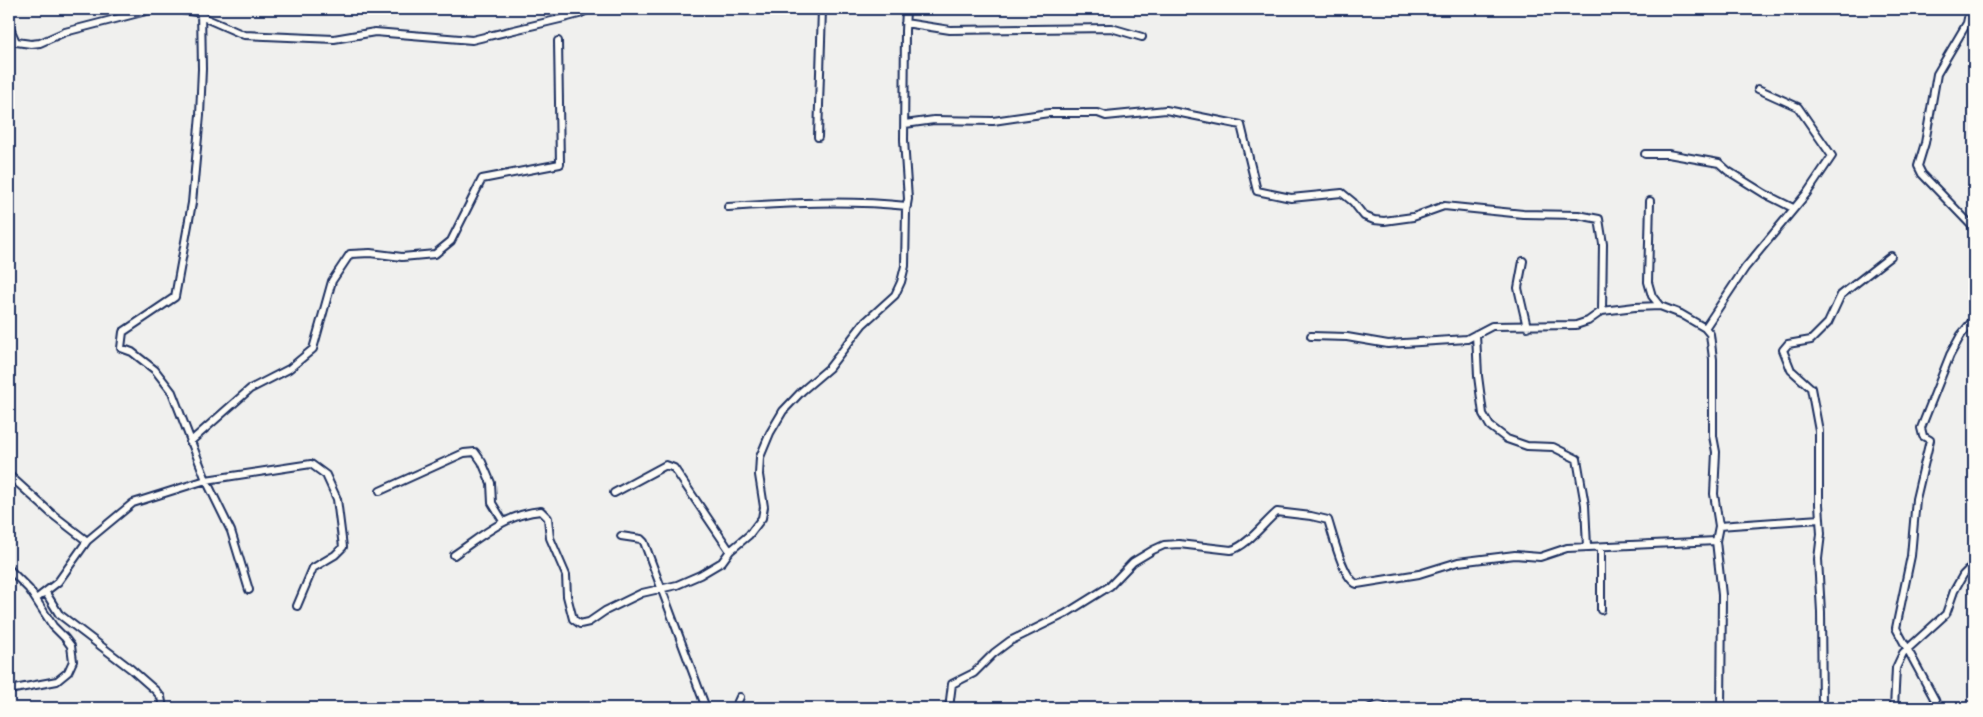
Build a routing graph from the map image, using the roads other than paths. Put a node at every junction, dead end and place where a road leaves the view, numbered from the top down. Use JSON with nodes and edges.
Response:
{"nodes":[{"id":1,"x":589,"y":9,"type":"edge"},
{"id":2,"x":822,"y":9,"type":"edge"},
{"id":3,"x":906,"y":9,"type":"edge"},
{"id":4,"x":1970,"y":9,"type":"edge"},
{"id":5,"x":202,"y":11,"type":"edge"},
{"id":6,"x":905,"y":23,"type":"junction"},
{"id":7,"x":9,"y":26,"type":"edge"},
{"id":8,"x":1142,"y":37,"type":"dead end"},
{"id":9,"x":558,"y":41,"type":"dead end"},
{"id":10,"x":1758,"y":89,"type":"dead end"},
{"id":11,"x":905,"y":124,"type":"junction"},
{"id":12,"x":818,"y":137,"type":"dead end"},
{"id":13,"x":1645,"y":154,"type":"dead end"},
{"id":14,"x":1650,"y":201,"type":"dead end"},
{"id":15,"x":907,"y":206,"type":"junction"},
{"id":16,"x":728,"y":207,"type":"dead end"},
{"id":17,"x":1793,"y":208,"type":"junction"},
{"id":18,"x":1974,"y":231,"type":"edge"},
{"id":19,"x":1891,"y":256,"type":"dead end"},
{"id":20,"x":1523,"y":261,"type":"dead end"},
{"id":21,"x":1660,"y":306,"type":"junction"},
{"id":22,"x":1602,"y":310,"type":"junction"},
{"id":23,"x":1974,"y":319,"type":"edge"},
{"id":24,"x":1527,"y":327,"type":"junction"},
{"id":25,"x":1705,"y":328,"type":"junction"},
{"id":26,"x":1476,"y":334,"type":"junction"},
{"id":27,"x":1311,"y":336,"type":"dead end"},
{"id":28,"x":190,"y":442,"type":"junction"},
{"id":29,"x":9,"y":475,"type":"edge"},
{"id":30,"x":206,"y":480,"type":"junction"},
{"id":31,"x":380,"y":491,"type":"dead end"},
{"id":32,"x":614,"y":493,"type":"dead end"},
{"id":33,"x":1820,"y":519,"type":"junction"},
{"id":34,"x":502,"y":521,"type":"junction"},
{"id":35,"x":1719,"y":526,"type":"junction"},
{"id":36,"x":621,"y":536,"type":"dead end"},
{"id":37,"x":88,"y":541,"type":"junction"},
{"id":38,"x":1716,"y":541,"type":"junction"},
{"id":39,"x":1587,"y":547,"type":"junction"},
{"id":40,"x":1601,"y":547,"type":"junction"},
{"id":41,"x":730,"y":551,"type":"junction"},
{"id":42,"x":454,"y":555,"type":"dead end"},
{"id":43,"x":1974,"y":564,"type":"edge"},
{"id":44,"x":9,"y":569,"type":"edge"},
{"id":45,"x":662,"y":589,"type":"junction"},
{"id":46,"x":248,"y":590,"type":"dead end"},
{"id":47,"x":46,"y":593,"type":"junction"},
{"id":48,"x":36,"y":600,"type":"junction"},
{"id":49,"x":297,"y":606,"type":"dead end"},
{"id":50,"x":1602,"y":610,"type":"dead end"},
{"id":51,"x":1907,"y":649,"type":"junction"},
{"id":52,"x":9,"y":690,"type":"edge"},
{"id":53,"x":740,"y":697,"type":"dead end"},
{"id":54,"x":163,"y":708,"type":"edge"},
{"id":55,"x":706,"y":708,"type":"edge"},
{"id":56,"x":735,"y":708,"type":"edge"},
{"id":57,"x":949,"y":708,"type":"edge"},
{"id":58,"x":1370,"y":708,"type":"edge"},
{"id":59,"x":1388,"y":708,"type":"edge"},
{"id":60,"x":1721,"y":708,"type":"edge"},
{"id":61,"x":1822,"y":708,"type":"edge"},
{"id":62,"x":1894,"y":708,"type":"edge"},
{"id":63,"x":1938,"y":708,"type":"edge"}],
"edges":[{"from":1,"to":5,"type":"street"},
{"from":2,"to":12,"type":"street"},
{"from":3,"to":6,"type":"street"},
{"from":4,"to":18,"type":"street"},
{"from":5,"to":7,"type":"street"},
{"from":5,"to":28,"type":"street"},
{"from":6,"to":8,"type":"street"},
{"from":6,"to":11,"type":"street"},
{"from":9,"to":28,"type":"street"},
{"from":10,"to":17,"type":"street"},
{"from":11,"to":15,"type":"street"},
{"from":11,"to":22,"type":"street"},
{"from":13,"to":17,"type":"street"},
{"from":14,"to":21,"type":"street"},
{"from":15,"to":16,"type":"street"},
{"from":15,"to":41,"type":"street"},
{"from":17,"to":25,"type":"street"},
{"from":19,"to":33,"type":"street"},
{"from":20,"to":24,"type":"street"},
{"from":21,"to":22,"type":"street"},
{"from":21,"to":25,"type":"street"},
{"from":22,"to":24,"type":"street"},
{"from":23,"to":51,"type":"street"},
{"from":24,"to":26,"type":"street"},
{"from":25,"to":35,"type":"street"},
{"from":26,"to":27,"type":"street"},
{"from":26,"to":39,"type":"street"},
{"from":28,"to":30,"type":"street"},
{"from":29,"to":37,"type":"street"},
{"from":30,"to":37,"type":"street"},
{"from":30,"to":46,"type":"street"},
{"from":30,"to":49,"type":"street"},
{"from":31,"to":34,"type":"street"},
{"from":32,"to":41,"type":"street"},
{"from":33,"to":35,"type":"street"},
{"from":33,"to":61,"type":"street"},
{"from":34,"to":42,"type":"street"},
{"from":34,"to":45,"type":"street"},
{"from":35,"to":38,"type":"street"},
{"from":36,"to":45,"type":"street"},
{"from":37,"to":47,"type":"street"},
{"from":38,"to":40,"type":"street"},
{"from":38,"to":60,"type":"street"},
{"from":39,"to":40,"type":"street"},
{"from":39,"to":57,"type":"street"},
{"from":40,"to":50,"type":"street"},
{"from":41,"to":45,"type":"street"},
{"from":43,"to":51,"type":"street"},
{"from":44,"to":48,"type":"street"},
{"from":45,"to":55,"type":"street"},
{"from":47,"to":48,"type":"street"},
{"from":47,"to":54,"type":"street"},
{"from":48,"to":52,"type":"street"},
{"from":51,"to":62,"type":"street"},
{"from":51,"to":63,"type":"street"},
{"from":53,"to":56,"type":"street"},
{"from":58,"to":59,"type":"street"}]}
